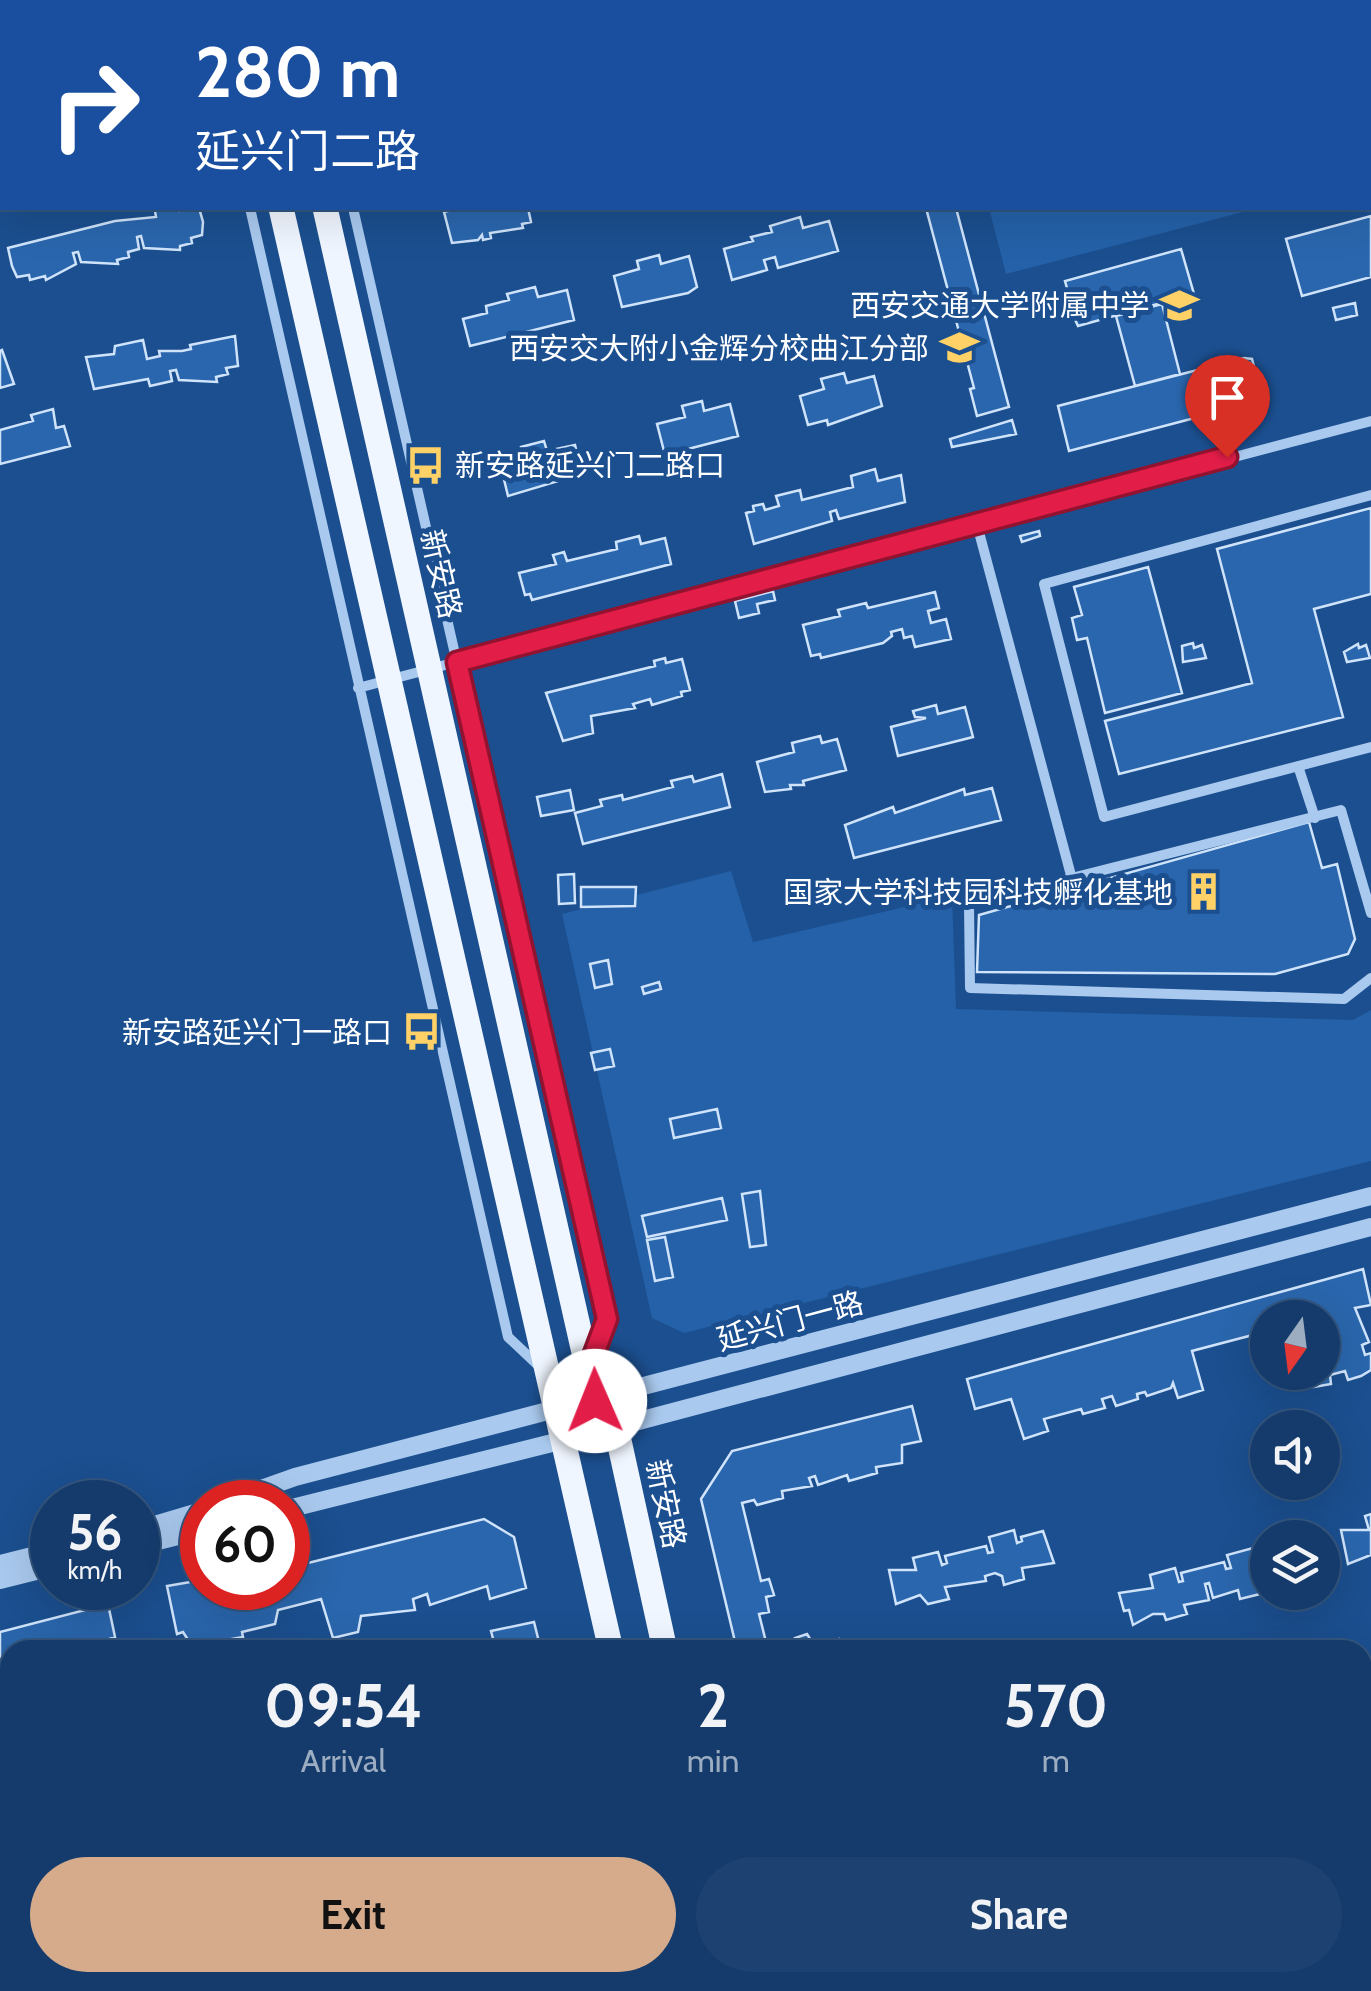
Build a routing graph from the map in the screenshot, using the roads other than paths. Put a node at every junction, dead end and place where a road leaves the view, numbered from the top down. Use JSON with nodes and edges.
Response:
{"nodes":[{"id":1,"x":250,"y":210,"type":"edge"},
{"id":2,"x":282,"y":210,"type":"edge"},
{"id":3,"x":325,"y":210,"type":"edge"},
{"id":4,"x":353,"y":210,"type":"edge"},
{"id":5,"x":1371,"y":420,"type":"edge"},
{"id":6,"x":1371,"y":495,"type":"edge"},
{"id":7,"x":976,"y":522,"type":"junction"},
{"id":8,"x":457,"y":662,"type":"junction"},
{"id":9,"x":429,"y":669,"type":"junction"},
{"id":10,"x":389,"y":680,"type":"junction"},
{"id":11,"x":358,"y":688,"type":"junction"},
{"id":12,"x":1371,"y":747,"type":"edge"},
{"id":13,"x":1298,"y":766,"type":"junction"},
{"id":14,"x":1315,"y":818,"type":"junction"},
{"id":15,"x":1072,"y":879,"type":"junction"},
{"id":16,"x":1371,"y":913,"type":"edge"},
{"id":17,"x":1371,"y":978,"type":"edge"},
{"id":18,"x":1371,"y":1196,"type":"edge"},
{"id":19,"x":1371,"y":1227,"type":"edge"},
{"id":20,"x":588,"y":1370,"type":"junction"},
{"id":21,"x":547,"y":1374,"type":"junction"},
{"id":22,"x":595,"y":1401,"type":"junction"},
{"id":23,"x":555,"y":1409,"type":"junction"},
{"id":24,"x":616,"y":1427,"type":"junction"},
{"id":25,"x":562,"y":1440,"type":"junction"},
{"id":26,"x":287,"y":1480,"type":"edge"},
{"id":27,"x":310,"y":1503,"type":"edge"},
{"id":28,"x":30,"y":1556,"type":"edge"},
{"id":29,"x":0,"y":1564,"type":"edge"},
{"id":30,"x":30,"y":1572,"type":"edge"},
{"id":31,"x":0,"y":1580,"type":"edge"},
{"id":32,"x":609,"y":1640,"type":"edge"},
{"id":33,"x":663,"y":1640,"type":"edge"}],
"edges":[{"from":1,"to":11,"type":"street"},
{"from":2,"to":10,"type":"main road"},
{"from":3,"to":9,"type":"main road","name":"新安路"},
{"from":4,"to":8,"type":"street"},
{"from":5,"to":7,"type":"street"},
{"from":6,"to":13,"type":"street"},
{"from":7,"to":8,"type":"street"},
{"from":7,"to":15,"type":"street"},
{"from":8,"to":9,"type":"street"},
{"from":8,"to":20,"type":"street"},
{"from":9,"to":10,"type":"street"},
{"from":9,"to":20,"type":"main road","name":"新安路"},
{"from":10,"to":11,"type":"street"},
{"from":10,"to":21,"type":"main road"},
{"from":11,"to":21,"type":"street"},
{"from":12,"to":13,"type":"street"},
{"from":13,"to":14,"type":"street"},
{"from":14,"to":15,"type":"street"},
{"from":14,"to":16,"type":"street"},
{"from":15,"to":17,"type":"street"},
{"from":18,"to":22,"type":"street","name":"延兴门一路"},
{"from":19,"to":24,"type":"street","name":"延兴门一路"},
{"from":20,"to":22,"type":"main road","name":"新安路"},
{"from":21,"to":23,"type":"main road"},
{"from":22,"to":23,"type":"street","name":"延兴门一路"},
{"from":22,"to":24,"type":"main road","name":"新安路"},
{"from":23,"to":25,"type":"main road"},
{"from":23,"to":26,"type":"street","name":"延兴门一路"},
{"from":24,"to":25,"type":"street","name":"延兴门一路"},
{"from":24,"to":33,"type":"main road","name":"新安路"},
{"from":25,"to":27,"type":"street","name":"延兴门一路"},
{"from":25,"to":32,"type":"main road"},
{"from":28,"to":29,"type":"street"},
{"from":30,"to":31,"type":"street"}]}
